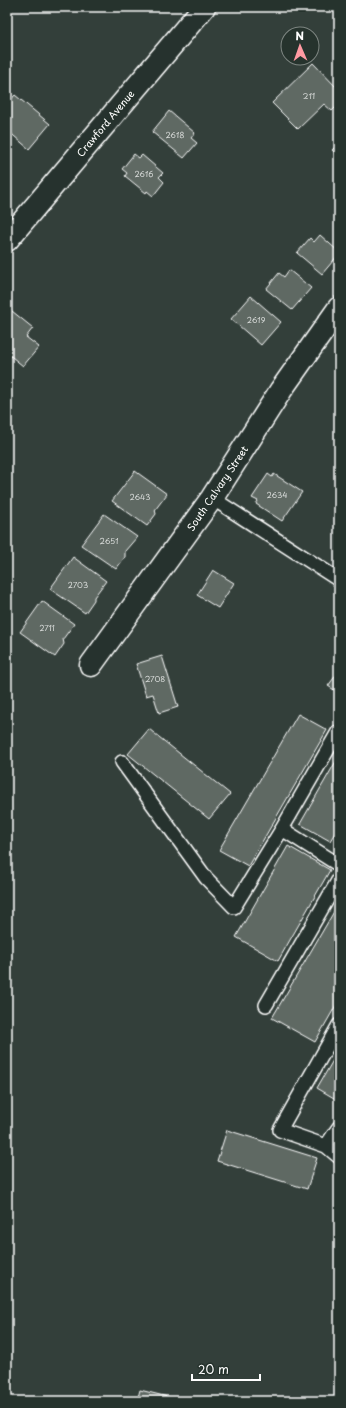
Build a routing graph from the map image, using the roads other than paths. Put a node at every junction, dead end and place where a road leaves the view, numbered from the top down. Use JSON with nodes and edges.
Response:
{"nodes":[{"id":1,"x":204,"y":7,"type":"edge"},
{"id":2,"x":7,"y":240,"type":"edge"},
{"id":3,"x":339,"y":308,"type":"edge"},
{"id":4,"x":212,"y":498,"type":"junction"},
{"id":5,"x":339,"y":580,"type":"edge"},
{"id":6,"x":90,"y":665,"type":"dead end"},
{"id":7,"x":338,"y":732,"type":"edge"},
{"id":8,"x":122,"y":762,"type":"dead end"},
{"id":9,"x":282,"y":829,"type":"junction"},
{"id":10,"x":339,"y":865,"type":"edge"},
{"id":11,"x":339,"y":879,"type":"edge"},
{"id":12,"x":266,"y":1005,"type":"dead end"},
{"id":13,"x":339,"y":1025,"type":"edge"},
{"id":14,"x":339,"y":1126,"type":"edge"},
{"id":15,"x":326,"y":1146,"type":"junction"},
{"id":16,"x":339,"y":1157,"type":"edge"}],
"edges":[{"from":1,"to":2,"type":"street","name":"Crawford Avenue"},
{"from":3,"to":4,"type":"street","name":"South Calvary Street"},
{"from":4,"to":5,"type":"lane"},
{"from":4,"to":6,"type":"street","name":"South Calvary Street"},
{"from":7,"to":9,"type":"lane"},
{"from":8,"to":9,"type":"lane"},
{"from":9,"to":10,"type":"lane"},
{"from":11,"to":12,"type":"lane"},
{"from":13,"to":15,"type":"lane"},
{"from":14,"to":15,"type":"lane"},
{"from":15,"to":16,"type":"lane"}]}
